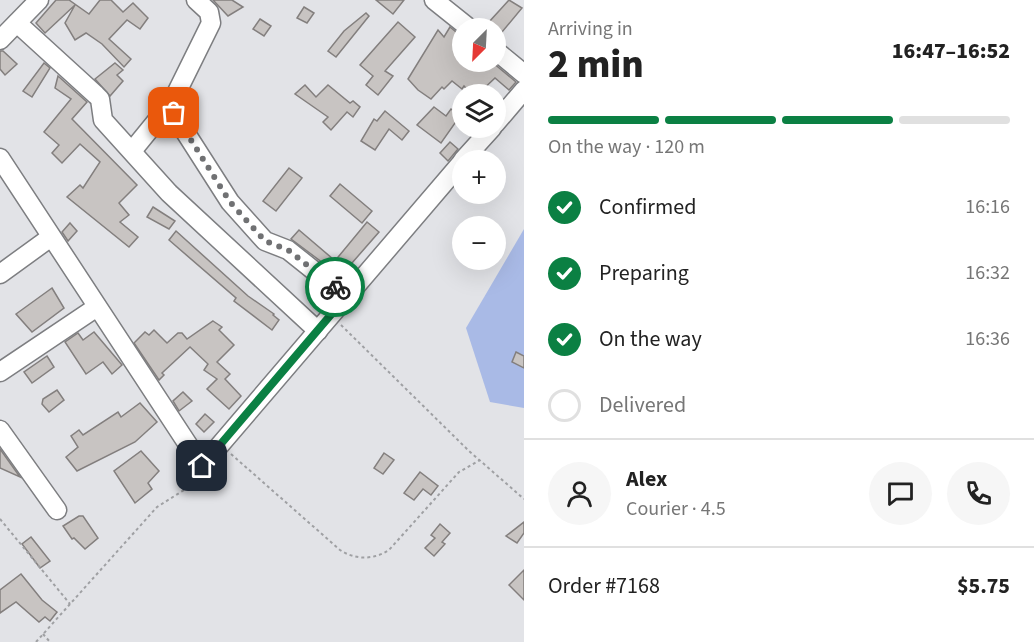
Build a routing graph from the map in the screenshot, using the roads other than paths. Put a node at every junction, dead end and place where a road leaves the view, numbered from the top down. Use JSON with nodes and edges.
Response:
{"nodes":[{"id":1,"x":39,"y":0,"type":"edge"},
{"id":2,"x":196,"y":0,"type":"edge"},
{"id":3,"x":434,"y":0,"type":"edge"},
{"id":4,"x":456,"y":18,"type":"edge"},
{"id":5,"x":17,"y":23,"type":"junction"},
{"id":6,"x":0,"y":40,"type":"edge"},
{"id":7,"x":506,"y":59,"type":"edge"},
{"id":8,"x":524,"y":74,"type":"edge"},
{"id":9,"x":524,"y":90,"type":"edge"},
{"id":10,"x":172,"y":102,"type":"junction"},
{"id":11,"x":506,"y":111,"type":"edge"},
{"id":12,"x":483,"y":138,"type":"edge"},
{"id":13,"x":473,"y":150,"type":"edge"},
{"id":14,"x":132,"y":151,"type":"junction"},
{"id":15,"x":0,"y":158,"type":"edge"},
{"id":16,"x":452,"y":174,"type":"edge"},
{"id":17,"x":51,"y":237,"type":"junction"},
{"id":18,"x":0,"y":274,"type":"edge"},
{"id":19,"x":346,"y":297,"type":"junction"},
{"id":20,"x":97,"y":307,"type":"junction"},
{"id":21,"x":318,"y":331,"type":"junction"},
{"id":22,"x":0,"y":372,"type":"edge"},
{"id":23,"x":0,"y":430,"type":"edge"},
{"id":24,"x":57,"y":510,"type":"dead end"}],
"edges":[{"from":1,"to":5,"type":"street"},
{"from":2,"to":10,"type":"street"},
{"from":3,"to":4,"type":"street"},
{"from":5,"to":6,"type":"street"},
{"from":5,"to":14,"type":"street"},
{"from":7,"to":8,"type":"street"},
{"from":9,"to":11,"type":"street"},
{"from":10,"to":14,"type":"street"},
{"from":10,"to":19,"type":"street"},
{"from":12,"to":13,"type":"street"},
{"from":14,"to":21,"type":"street"},
{"from":15,"to":17,"type":"street"},
{"from":16,"to":19,"type":"street"},
{"from":17,"to":18,"type":"street"},
{"from":17,"to":20,"type":"street"},
{"from":19,"to":21,"type":"street"},
{"from":20,"to":21,"type":"street"},
{"from":20,"to":22,"type":"street"},
{"from":23,"to":24,"type":"street"}]}
